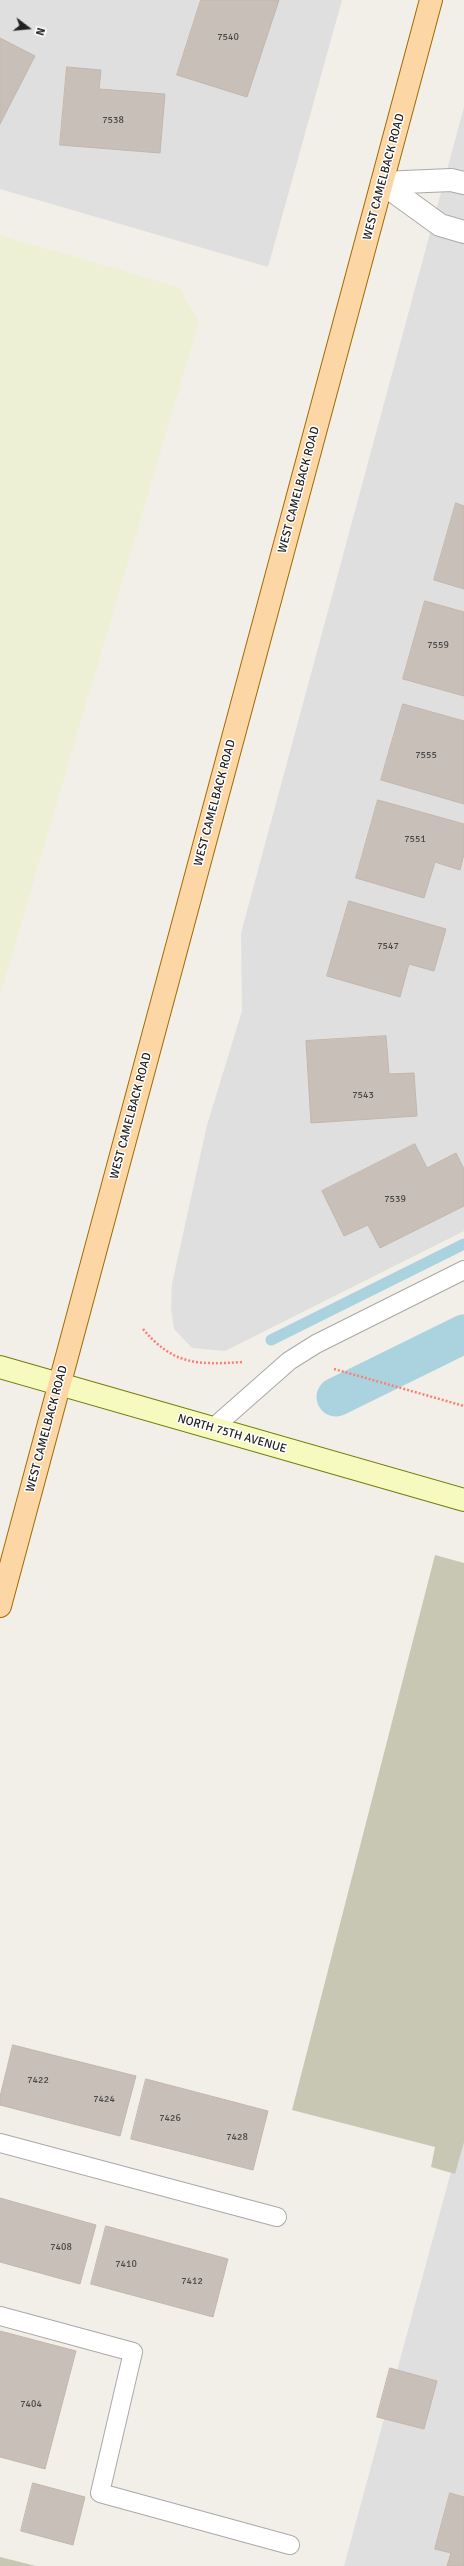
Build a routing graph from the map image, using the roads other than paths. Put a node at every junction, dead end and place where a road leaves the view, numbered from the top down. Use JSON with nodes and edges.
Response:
{"nodes":[{"id":1,"x":432,"y":0,"type":"edge"},
{"id":2,"x":382,"y":183,"type":"junction"},
{"id":3,"x":464,"y":183,"type":"edge"},
{"id":4,"x":464,"y":232,"type":"edge"},
{"id":5,"x":464,"y":1270,"type":"edge"},
{"id":6,"x":0,"y":1368,"type":"edge"},
{"id":7,"x":59,"y":1385,"type":"junction"},
{"id":8,"x":213,"y":1428,"type":"junction"},
{"id":9,"x":464,"y":1500,"type":"edge"},
{"id":10,"x":0,"y":1606,"type":"edge"},
{"id":11,"x":0,"y":2143,"type":"edge"},
{"id":12,"x":277,"y":2217,"type":"dead end"},
{"id":13,"x":0,"y":2316,"type":"edge"},
{"id":14,"x":290,"y":2545,"type":"dead end"}],
"edges":[{"from":1,"to":2,"type":"main road","name":"WEST CAMELBACK ROAD"},
{"from":2,"to":3,"type":"street"},
{"from":2,"to":4,"type":"street"},
{"from":2,"to":7,"type":"main road","name":"WEST CAMELBACK ROAD"},
{"from":5,"to":8,"type":"lane"},
{"from":6,"to":7,"type":"main road","name":"NORTH 75TH AVENUE"},
{"from":7,"to":8,"type":"main road","name":"NORTH 75TH AVENUE"},
{"from":7,"to":10,"type":"main road","name":"WEST CAMELBACK ROAD"},
{"from":8,"to":9,"type":"main road","name":"NORTH 75TH AVENUE"},
{"from":11,"to":12,"type":"lane"},
{"from":13,"to":14,"type":"lane"}]}
